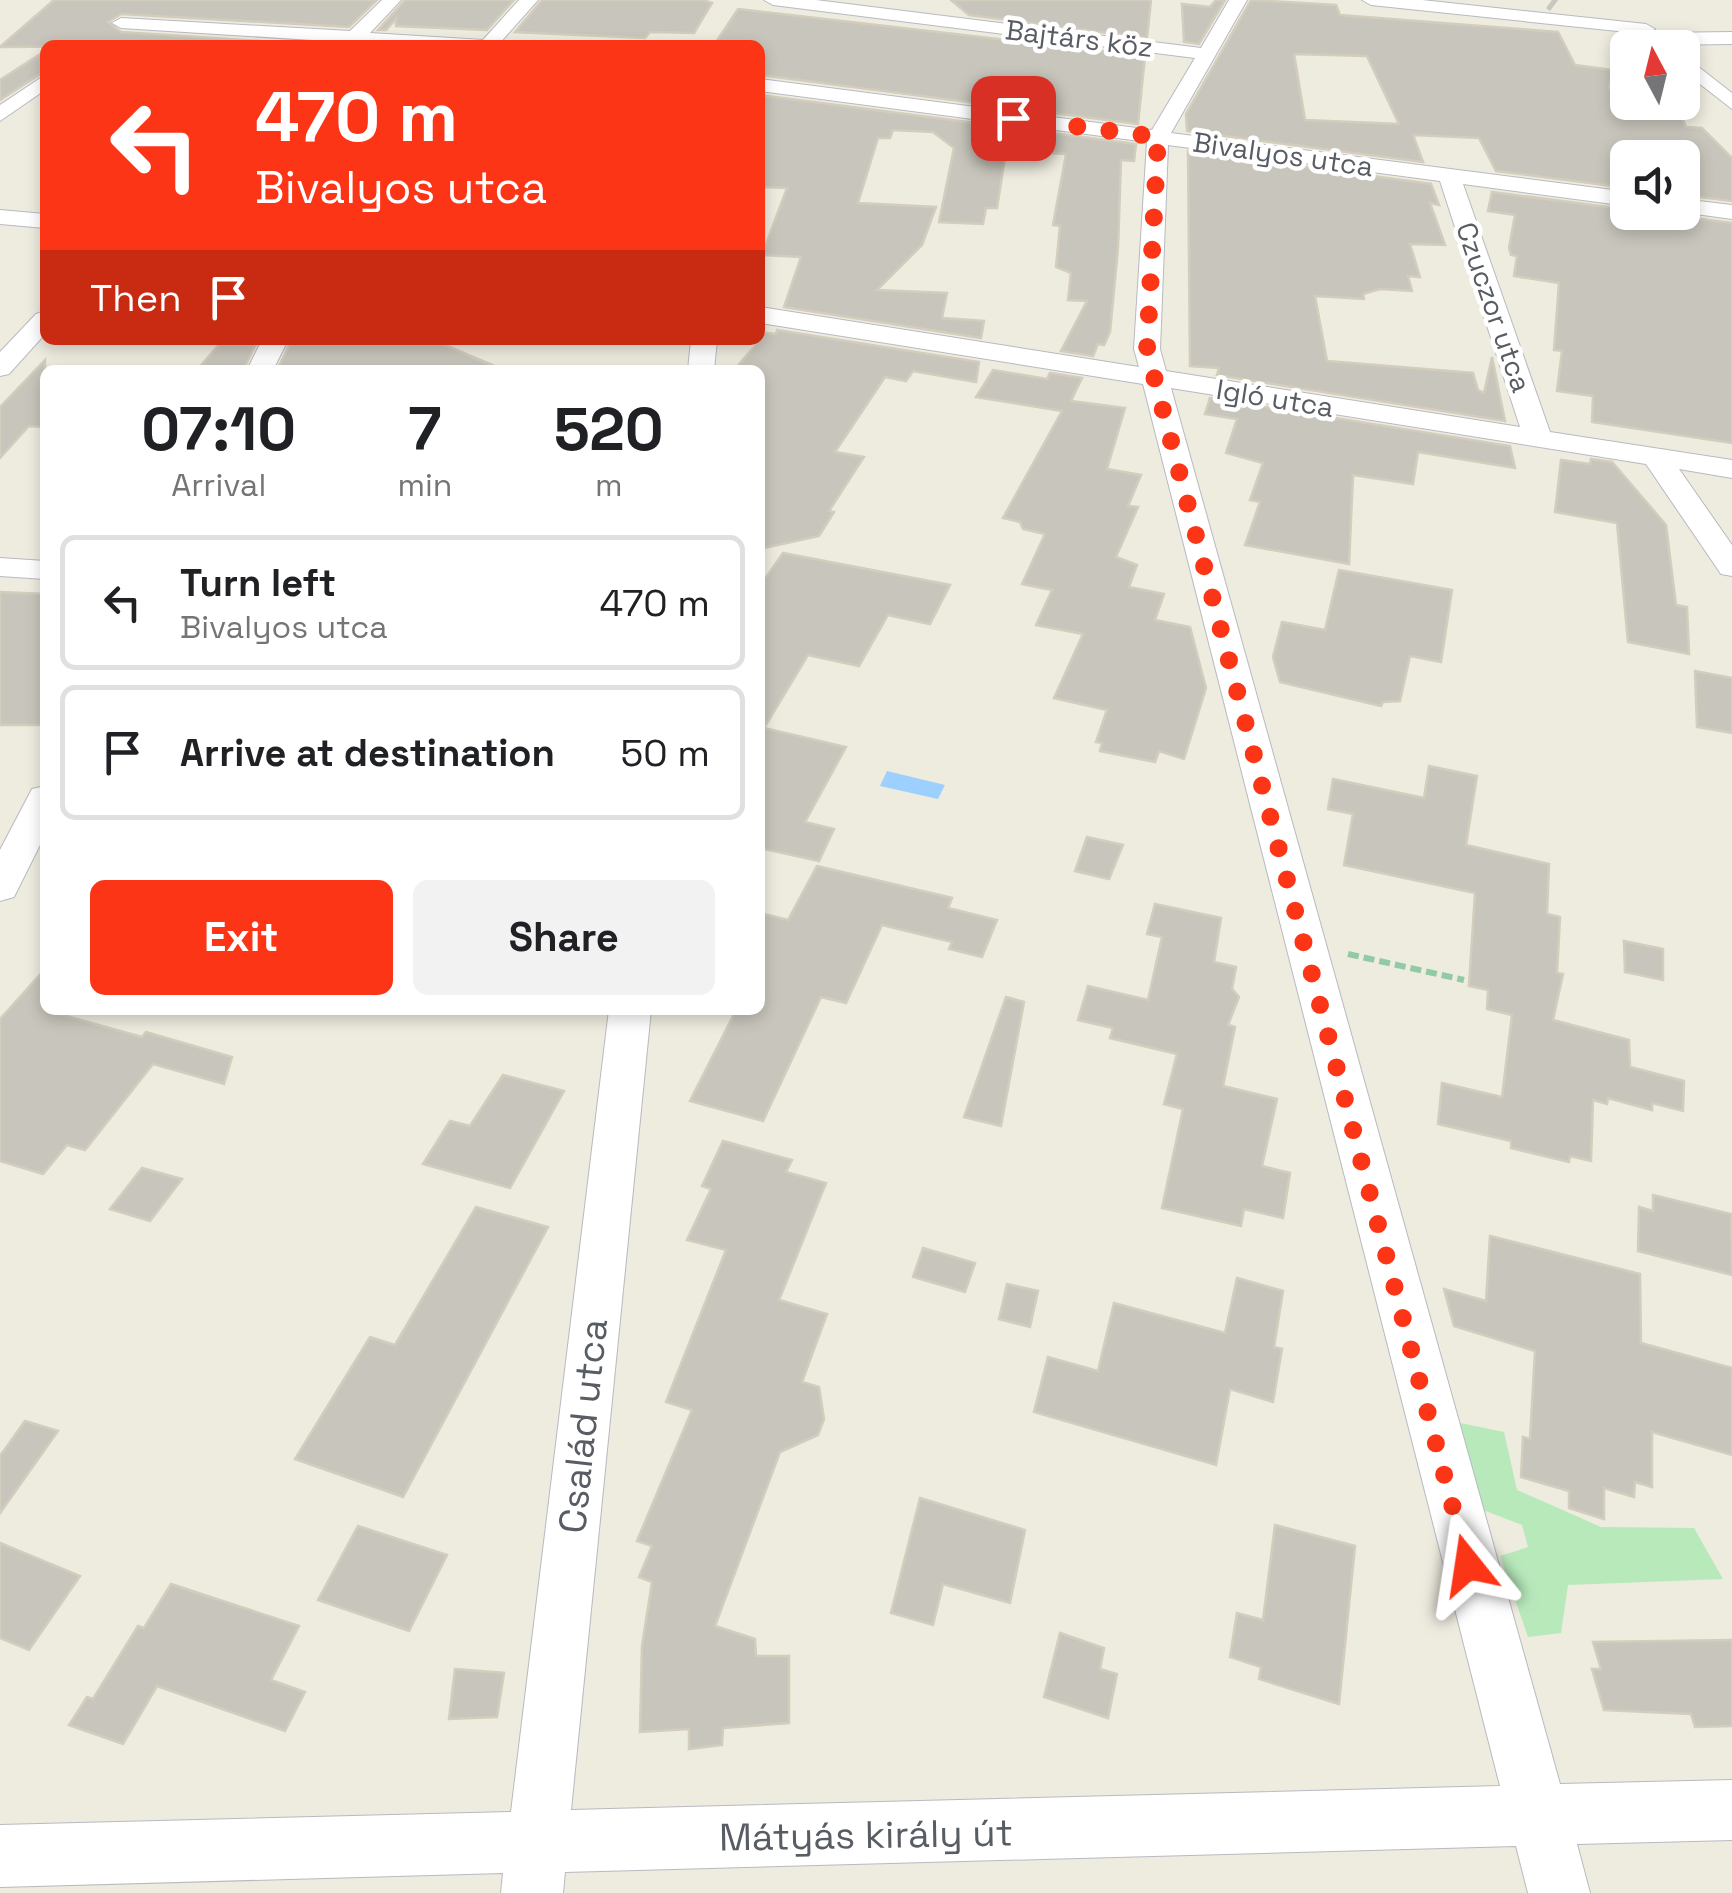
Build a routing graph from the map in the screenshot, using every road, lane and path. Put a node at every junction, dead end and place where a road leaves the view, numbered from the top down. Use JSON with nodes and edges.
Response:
{"nodes":[{"id":1,"x":150,"y":0,"type":"edge"},
{"id":2,"x":392,"y":0,"type":"edge"},
{"id":3,"x":529,"y":0,"type":"edge"},
{"id":4,"x":773,"y":0,"type":"edge"},
{"id":5,"x":1238,"y":0,"type":"edge"},
{"id":6,"x":1371,"y":0,"type":"edge"},
{"id":7,"x":1562,"y":5,"type":"dead end"},
{"id":8,"x":1624,"y":9,"type":"dead end"},
{"id":9,"x":1584,"y":25,"type":"junction"},
{"id":10,"x":1612,"y":30,"type":"edge"},
{"id":11,"x":1648,"y":30,"type":"edge"},
{"id":12,"x":356,"y":36,"type":"junction"},
{"id":13,"x":1700,"y":38,"type":"edge"},
{"id":14,"x":1732,"y":38,"type":"edge"},
{"id":15,"x":413,"y":40,"type":"edge"},
{"id":16,"x":490,"y":40,"type":"edge"},
{"id":17,"x":1206,"y":54,"type":"junction"},
{"id":18,"x":1700,"y":75,"type":"edge"},
{"id":19,"x":40,"y":84,"type":"edge"},
{"id":20,"x":765,"y":86,"type":"edge"},
{"id":21,"x":1732,"y":103,"type":"edge"},
{"id":22,"x":0,"y":115,"type":"edge"},
{"id":23,"x":1158,"y":137,"type":"junction"},
{"id":24,"x":1450,"y":177,"type":"junction"},
{"id":25,"x":1610,"y":197,"type":"edge"},
{"id":26,"x":1700,"y":208,"type":"edge"},
{"id":27,"x":1732,"y":212,"type":"edge"},
{"id":28,"x":0,"y":217,"type":"edge"},
{"id":29,"x":40,"y":221,"type":"edge"},
{"id":30,"x":765,"y":316,"type":"edge"},
{"id":31,"x":40,"y":324,"type":"edge"},
{"id":32,"x":0,"y":368,"type":"edge"},
{"id":33,"x":1154,"y":380,"type":"junction"},
{"id":34,"x":1538,"y":438,"type":"junction"},
{"id":35,"x":1655,"y":456,"type":"junction"},
{"id":36,"x":1732,"y":469,"type":"edge"},
{"id":37,"x":1732,"y":566,"type":"edge"},
{"id":38,"x":0,"y":567,"type":"edge"},
{"id":39,"x":40,"y":570,"type":"edge"},
{"id":40,"x":40,"y":808,"type":"edge"},
{"id":41,"x":0,"y":887,"type":"edge"},
{"id":42,"x":1305,"y":945,"type":"junction"},
{"id":43,"x":1464,"y":980,"type":"dead end"},
{"id":44,"x":629,"y":1015,"type":"edge"},
{"id":45,"x":1732,"y":1810,"type":"edge"},
{"id":46,"x":1536,"y":1818,"type":"junction"},
{"id":47,"x":0,"y":1856,"type":"edge"},
{"id":48,"x":534,"y":1868,"type":"edge"},
{"id":49,"x":1559,"y":1893,"type":"edge"}],
"edges":[{"from":1,"to":12,"type":"street"},
{"from":2,"to":12,"type":"street"},
{"from":3,"to":16,"type":"street"},
{"from":4,"to":17,"type":"street","name":"Bajtárs köz"},
{"from":5,"to":17,"type":"street"},
{"from":6,"to":9,"type":"street"},
{"from":7,"to":9,"type":"street"},
{"from":8,"to":11,"type":"street"},
{"from":9,"to":10,"type":"street"},
{"from":12,"to":15,"type":"street"},
{"from":13,"to":14,"type":"street"},
{"from":17,"to":23,"type":"street"},
{"from":18,"to":21,"type":"street"},
{"from":19,"to":22,"type":"street"},
{"from":20,"to":23,"type":"street","name":"Bivalyos utca"},
{"from":23,"to":24,"type":"street","name":"Bivalyos utca"},
{"from":23,"to":33,"type":"street"},
{"from":24,"to":25,"type":"street","name":"Bivalyos utca"},
{"from":24,"to":34,"type":"street","name":"Czuczor utca"},
{"from":26,"to":27,"type":"street"},
{"from":28,"to":29,"type":"street"},
{"from":30,"to":33,"type":"street","name":"Igló utca"},
{"from":31,"to":32,"type":"street"},
{"from":33,"to":34,"type":"street","name":"Igló utca"},
{"from":33,"to":42,"type":"street"},
{"from":34,"to":35,"type":"street","name":"Igló utca"},
{"from":35,"to":36,"type":"street","name":"Igló utca"},
{"from":35,"to":37,"type":"street"},
{"from":38,"to":39,"type":"street"},
{"from":40,"to":41,"type":"street"},
{"from":42,"to":43,"type":"path"},
{"from":42,"to":46,"type":"street"},
{"from":44,"to":48,"type":"street","name":"Család utca"},
{"from":45,"to":46,"type":"street","name":"Mátyás király út"},
{"from":46,"to":48,"type":"street","name":"Mátyás király út"},
{"from":46,"to":49,"type":"street"},
{"from":47,"to":48,"type":"street","name":"Mátyás király út"}]}
